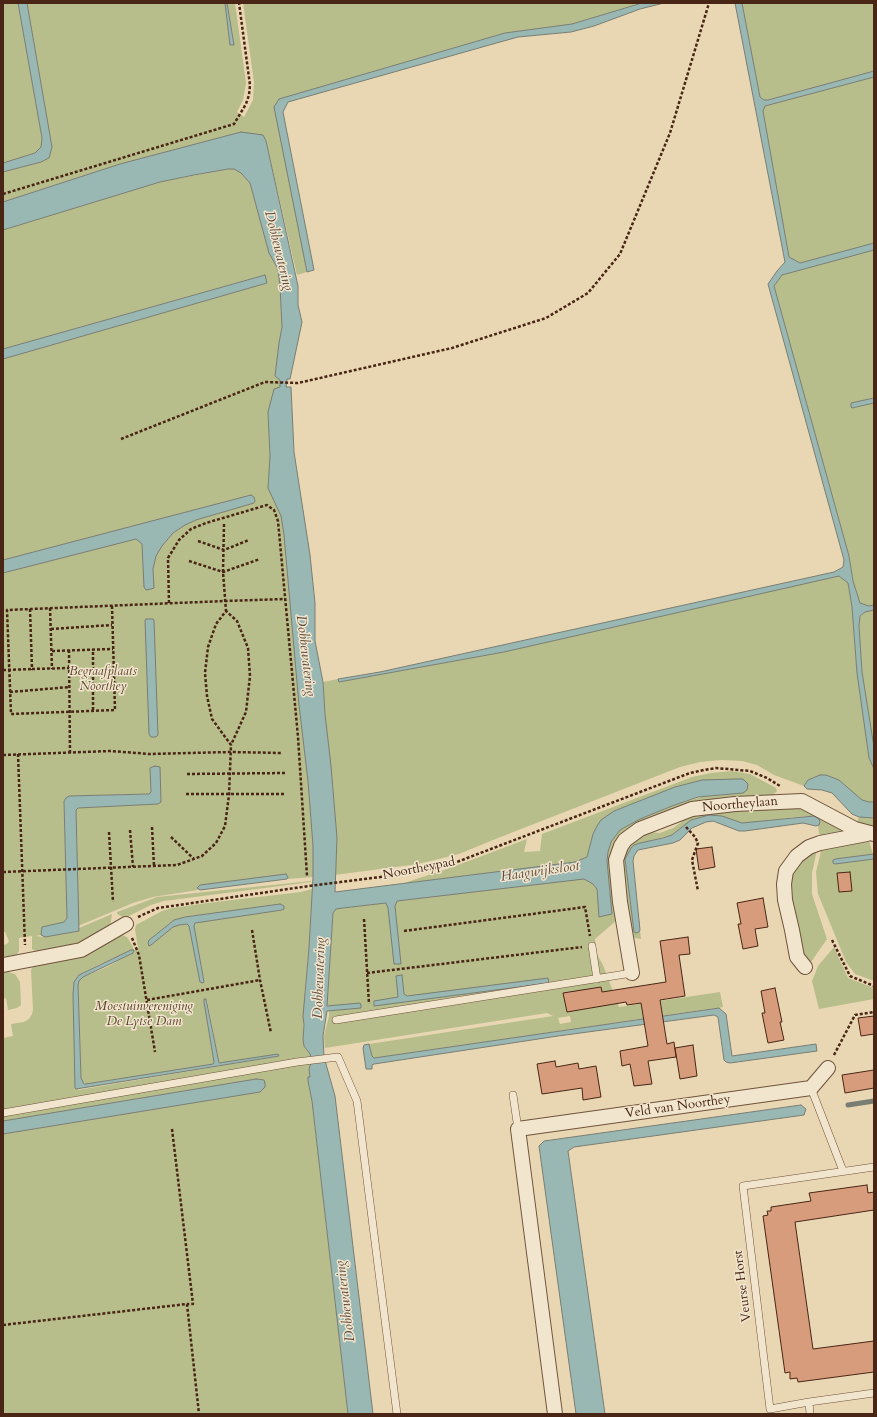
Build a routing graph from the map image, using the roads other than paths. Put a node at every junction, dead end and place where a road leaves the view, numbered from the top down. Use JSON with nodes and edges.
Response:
{"nodes":[{"id":1,"x":872,"y":834,"type":"edge"},
{"id":2,"x":126,"y":924,"type":"road end"},
{"id":3,"x":592,"y":946,"type":"road end"},
{"id":4,"x":3,"y":965,"type":"edge"},
{"id":5,"x":805,"y":967,"type":"dead end"},
{"id":6,"x":632,"y":973,"type":"joint"},
{"id":7,"x":598,"y":979,"type":"junction"},
{"id":8,"x":336,"y":1020,"type":"dead end"},
{"id":9,"x":828,"y":1068,"type":"road end"},
{"id":10,"x":811,"y":1088,"type":"junction"},
{"id":11,"x":513,"y":1095,"type":"dead end"},
{"id":12,"x":3,"y":1112,"type":"edge"},
{"id":13,"x":518,"y":1129,"type":"junction"},
{"id":14,"x":874,"y":1167,"type":"edge"},
{"id":15,"x":843,"y":1171,"type":"junction"},
{"id":16,"x":874,"y":1393,"type":"edge"},
{"id":17,"x":808,"y":1402,"type":"junction"},
{"id":18,"x":397,"y":1414,"type":"edge"},
{"id":19,"x":555,"y":1414,"type":"edge"},
{"id":20,"x":810,"y":1414,"type":"edge"}],
"edges":[{"from":1,"to":5,"type":"street"},
{"from":1,"to":6,"type":"street","name":"Noortheylaan"},
{"from":2,"to":4,"type":"street"},
{"from":3,"to":7,"type":"lane"},
{"from":6,"to":7,"type":"lane"},
{"from":7,"to":8,"type":"lane"},
{"from":9,"to":10,"type":"street"},
{"from":10,"to":13,"type":"street","name":"Veld van Noorthey"},
{"from":10,"to":15,"type":"lane"},
{"from":11,"to":13,"type":"lane"},
{"from":12,"to":18,"type":"lane"},
{"from":13,"to":19,"type":"street"},
{"from":14,"to":15,"type":"lane","name":"Veurse Horst"},
{"from":15,"to":17,"type":"lane","name":"Veurse Horst"},
{"from":16,"to":17,"type":"lane","name":"Veurse Horst"},
{"from":17,"to":20,"type":"lane"}]}
